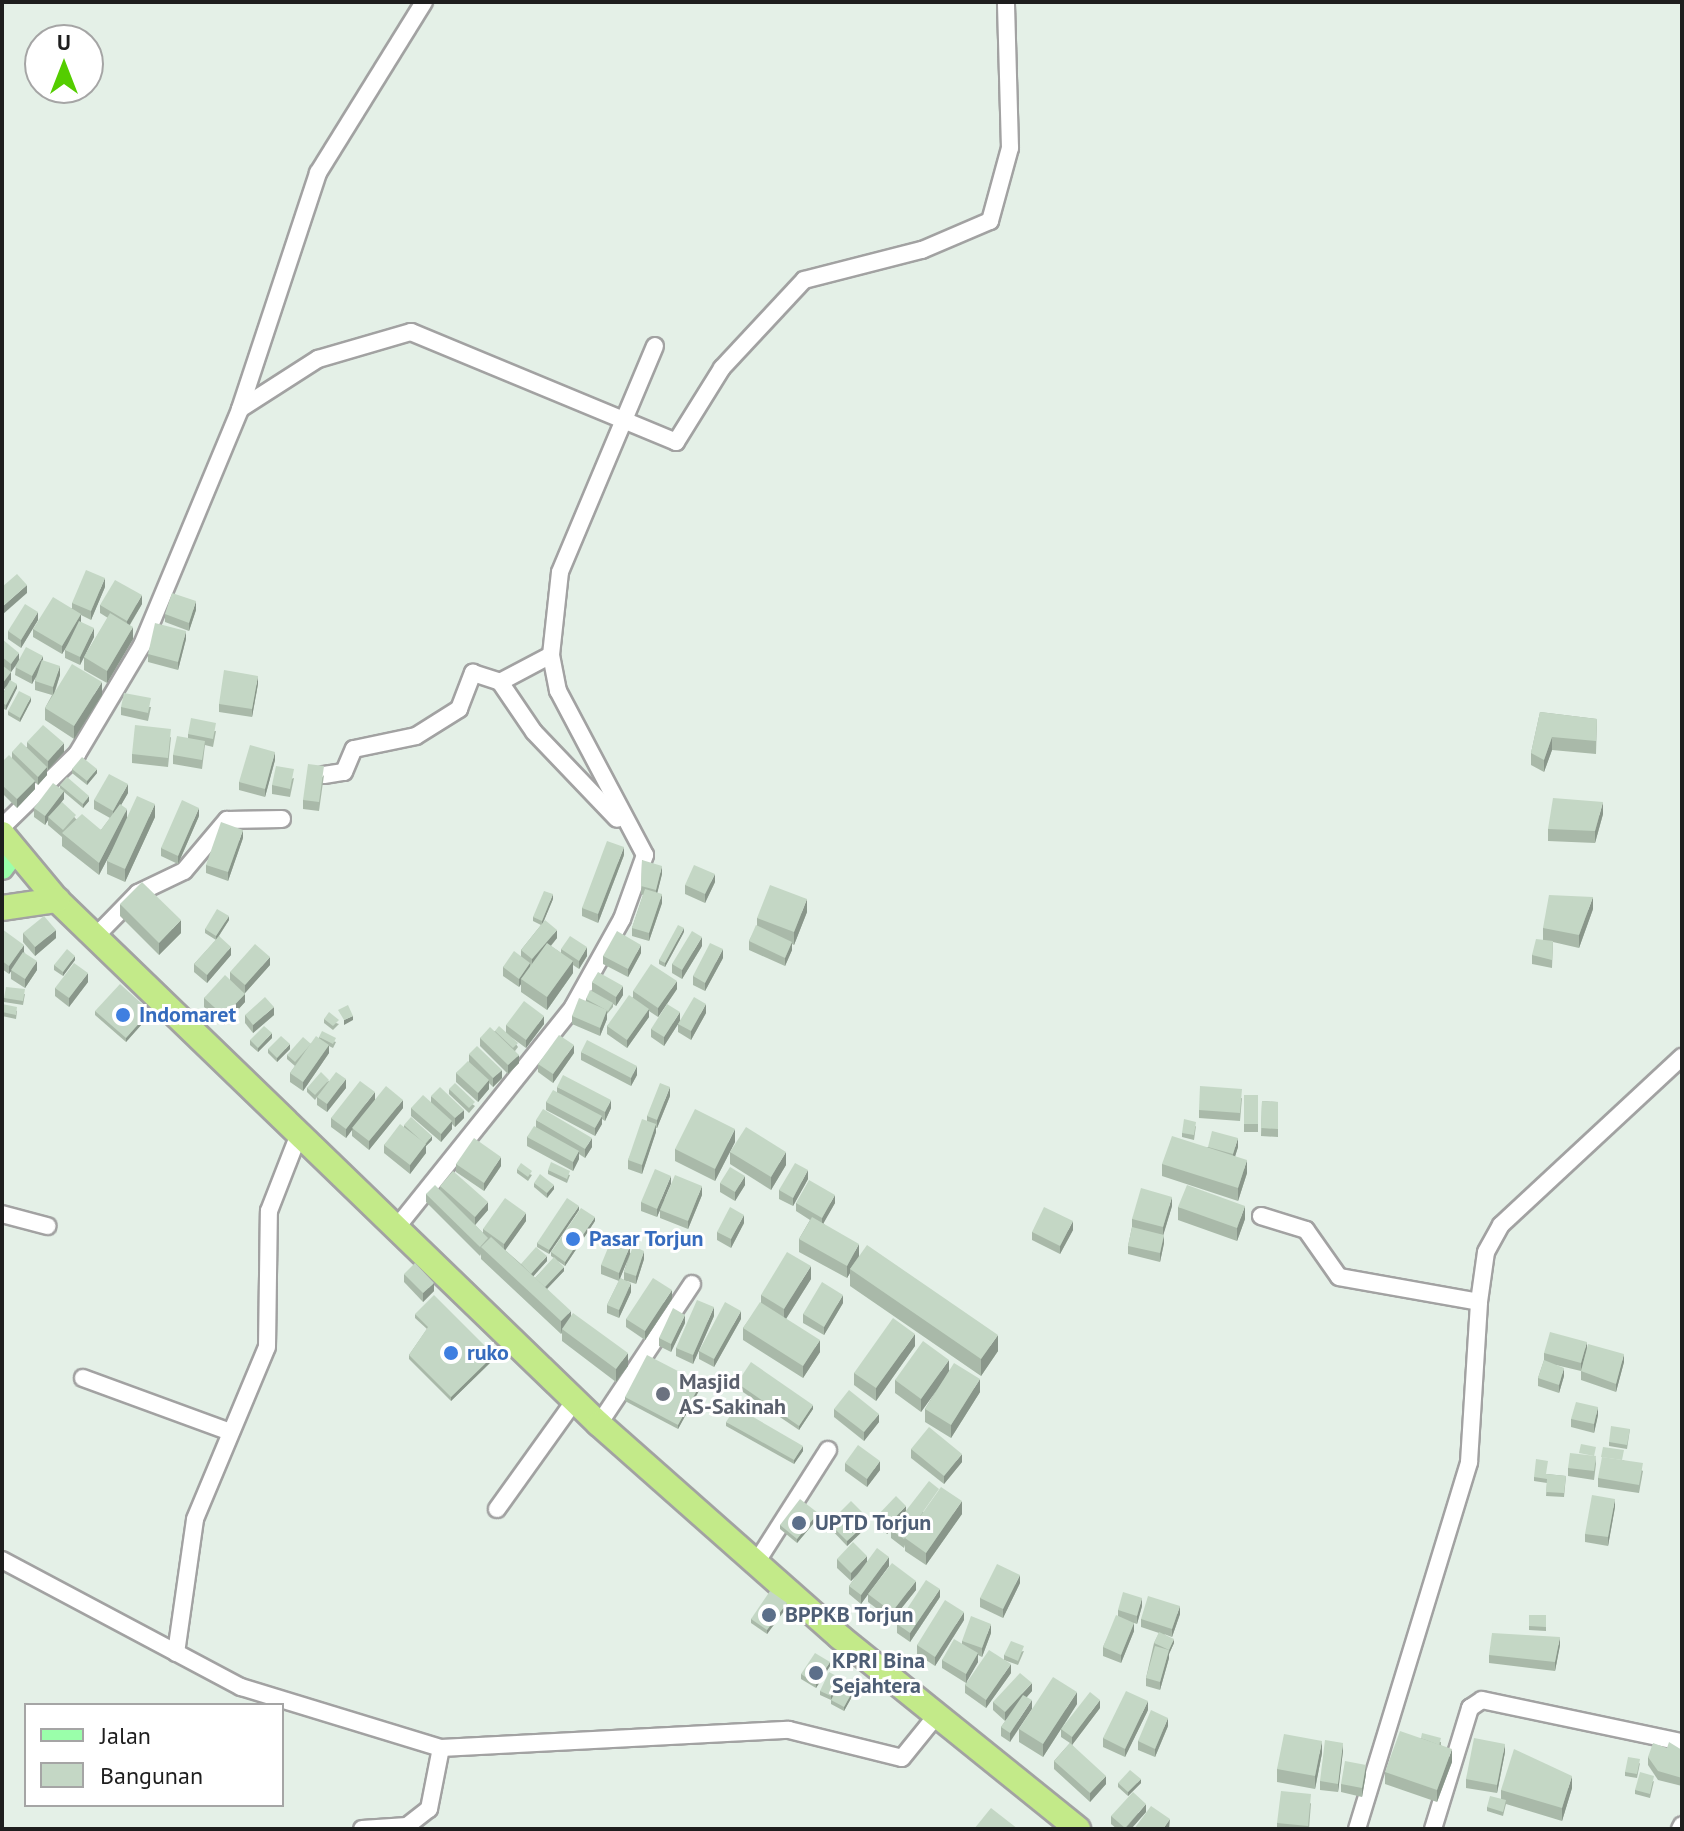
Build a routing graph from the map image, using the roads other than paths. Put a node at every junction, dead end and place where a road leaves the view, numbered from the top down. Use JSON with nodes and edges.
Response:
{"nodes":[{"id":1,"x":424,"y":2,"type":"edge"},
{"id":2,"x":1006,"y":2,"type":"edge"},
{"id":3,"x":655,"y":346,"type":"dead end"},
{"id":4,"x":240,"y":409,"type":"junction"},
{"id":5,"x":624,"y":419,"type":"junction"},
{"id":6,"x":551,"y":655,"type":"junction"},
{"id":7,"x":500,"y":682,"type":"junction"},
{"id":8,"x":324,"y":775,"type":"edge"},
{"id":9,"x":282,"y":819,"type":"dead end"},
{"id":10,"x":2,"y":827,"type":"edge"},
{"id":11,"x":6,"y":851,"type":"edge"},
{"id":12,"x":645,"y":855,"type":"junction"},
{"id":13,"x":57,"y":900,"type":"junction"},
{"id":14,"x":2,"y":908,"type":"edge"},
{"id":15,"x":95,"y":937,"type":"junction"},
{"id":16,"x":1682,"y":1057,"type":"edge"},
{"id":17,"x":299,"y":1134,"type":"junction"},
{"id":18,"x":2,"y":1214,"type":"edge"},
{"id":19,"x":1261,"y":1216,"type":"dead end"},
{"id":20,"x":47,"y":1226,"type":"dead end"},
{"id":21,"x":397,"y":1227,"type":"junction"},
{"id":22,"x":692,"y":1284,"type":"dead end"},
{"id":23,"x":1479,"y":1302,"type":"junction"},
{"id":24,"x":83,"y":1378,"type":"dead end"},
{"id":25,"x":575,"y":1400,"type":"junction"},
{"id":26,"x":599,"y":1424,"type":"junction"},
{"id":27,"x":228,"y":1431,"type":"junction"},
{"id":28,"x":828,"y":1450,"type":"dead end"},
{"id":29,"x":497,"y":1509,"type":"dead end"},
{"id":30,"x":2,"y":1560,"type":"edge"},
{"id":31,"x":756,"y":1563,"type":"junction"},
{"id":32,"x":176,"y":1653,"type":"junction"},
{"id":33,"x":936,"y":1716,"type":"junction"},
{"id":34,"x":1682,"y":1742,"type":"edge"},
{"id":35,"x":441,"y":1748,"type":"junction"},
{"id":36,"x":362,"y":1829,"type":"edge"},
{"id":37,"x":1078,"y":1829,"type":"edge"},
{"id":38,"x":1357,"y":1829,"type":"edge"},
{"id":39,"x":1433,"y":1829,"type":"edge"}],
"edges":[{"from":1,"to":4,"type":"street"},
{"from":2,"to":5,"type":"street"},
{"from":3,"to":5,"type":"street"},
{"from":4,"to":5,"type":"street"},
{"from":4,"to":10,"type":"street"},
{"from":5,"to":6,"type":"street"},
{"from":6,"to":7,"type":"street"},
{"from":6,"to":12,"type":"street"},
{"from":7,"to":8,"type":"street"},
{"from":7,"to":12,"type":"street"},
{"from":9,"to":15,"type":"street"},
{"from":11,"to":13,"type":"highway"},
{"from":12,"to":21,"type":"street"},
{"from":13,"to":14,"type":"highway"},
{"from":13,"to":15,"type":"highway"},
{"from":15,"to":17,"type":"highway"},
{"from":16,"to":23,"type":"street"},
{"from":17,"to":21,"type":"highway"},
{"from":17,"to":27,"type":"street"},
{"from":18,"to":20,"type":"street"},
{"from":19,"to":23,"type":"street"},
{"from":21,"to":25,"type":"highway"},
{"from":22,"to":26,"type":"street"},
{"from":23,"to":38,"type":"street"},
{"from":24,"to":27,"type":"street"},
{"from":25,"to":26,"type":"highway"},
{"from":25,"to":29,"type":"street"},
{"from":26,"to":31,"type":"highway"},
{"from":27,"to":32,"type":"street"},
{"from":28,"to":31,"type":"street"},
{"from":30,"to":32,"type":"street"},
{"from":31,"to":33,"type":"highway"},
{"from":32,"to":35,"type":"street"},
{"from":33,"to":35,"type":"street"},
{"from":33,"to":37,"type":"highway"},
{"from":34,"to":39,"type":"street"},
{"from":35,"to":36,"type":"street"}]}
